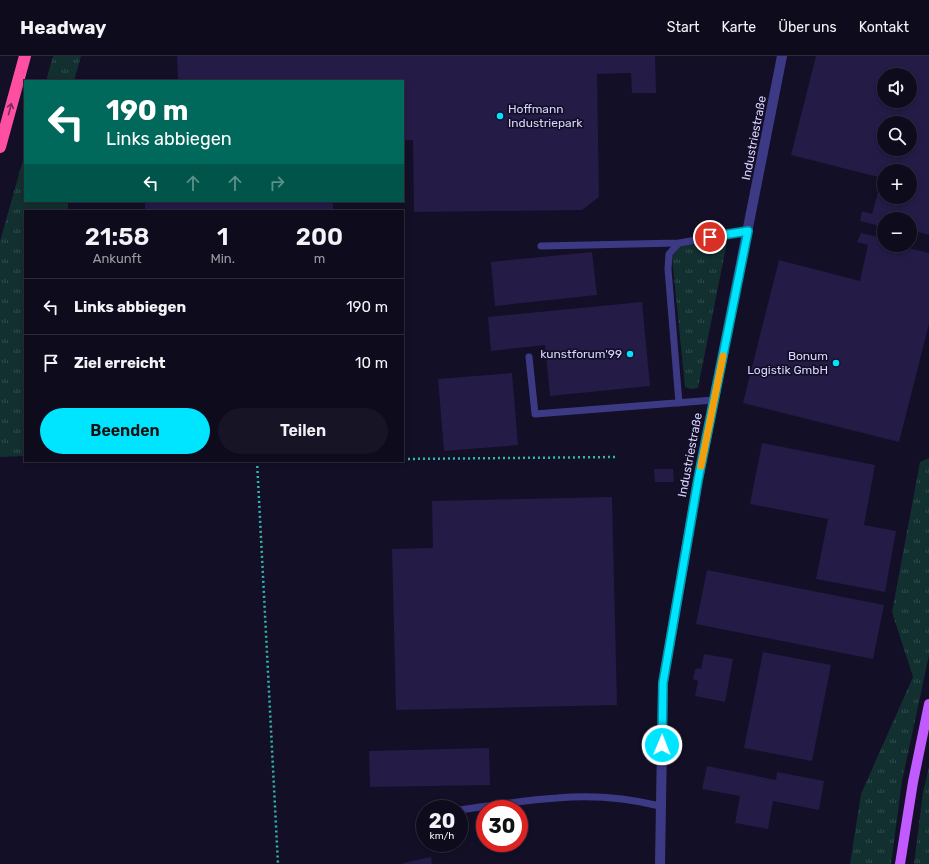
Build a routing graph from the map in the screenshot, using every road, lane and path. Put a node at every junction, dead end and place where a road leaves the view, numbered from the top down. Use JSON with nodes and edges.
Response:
{"nodes":[{"id":1,"x":25,"y":56,"type":"edge"},
{"id":2,"x":782,"y":56,"type":"edge"},
{"id":3,"x":0,"y":147,"type":"edge"},
{"id":4,"x":748,"y":231,"type":"junction"},
{"id":5,"x":679,"y":243,"type":"junction"},
{"id":6,"x":541,"y":246,"type":"dead end"},
{"id":7,"x":529,"y":357,"type":"dead end"},
{"id":8,"x":714,"y":400,"type":"junction"},
{"id":9,"x":679,"y":403,"type":"junction"},
{"id":10,"x":618,"y":457,"type":"dead end"},
{"id":11,"x":404,"y":459,"type":"edge"},
{"id":12,"x":257,"y":462,"type":"edge"},
{"id":13,"x":929,"y":704,"type":"edge"},
{"id":14,"x":660,"y":806,"type":"junction"},
{"id":15,"x":468,"y":809,"type":"edge"},
{"id":16,"x":278,"y":864,"type":"edge"},
{"id":17,"x":660,"y":864,"type":"edge"},
{"id":18,"x":900,"y":864,"type":"edge"}],
"edges":[{"from":3,"to":1,"type":"highway","one_way":true},
{"from":2,"to":4,"type":"street","name":"Industriestraße"},
{"from":4,"to":5,"type":"lane"},
{"from":4,"to":8,"type":"street","name":"Industriestraße"},
{"from":5,"to":6,"type":"lane"},
{"from":5,"to":9,"type":"lane"},
{"from":7,"to":9,"type":"lane"},
{"from":8,"to":9,"type":"lane"},
{"from":8,"to":14,"type":"street","name":"Industriestraße"},
{"from":10,"to":11,"type":"path"},
{"from":12,"to":16,"type":"path"},
{"from":13,"to":18,"type":"main road"},
{"from":14,"to":15,"type":"lane"},
{"from":14,"to":17,"type":"street","name":"Industriestraße"}]}
